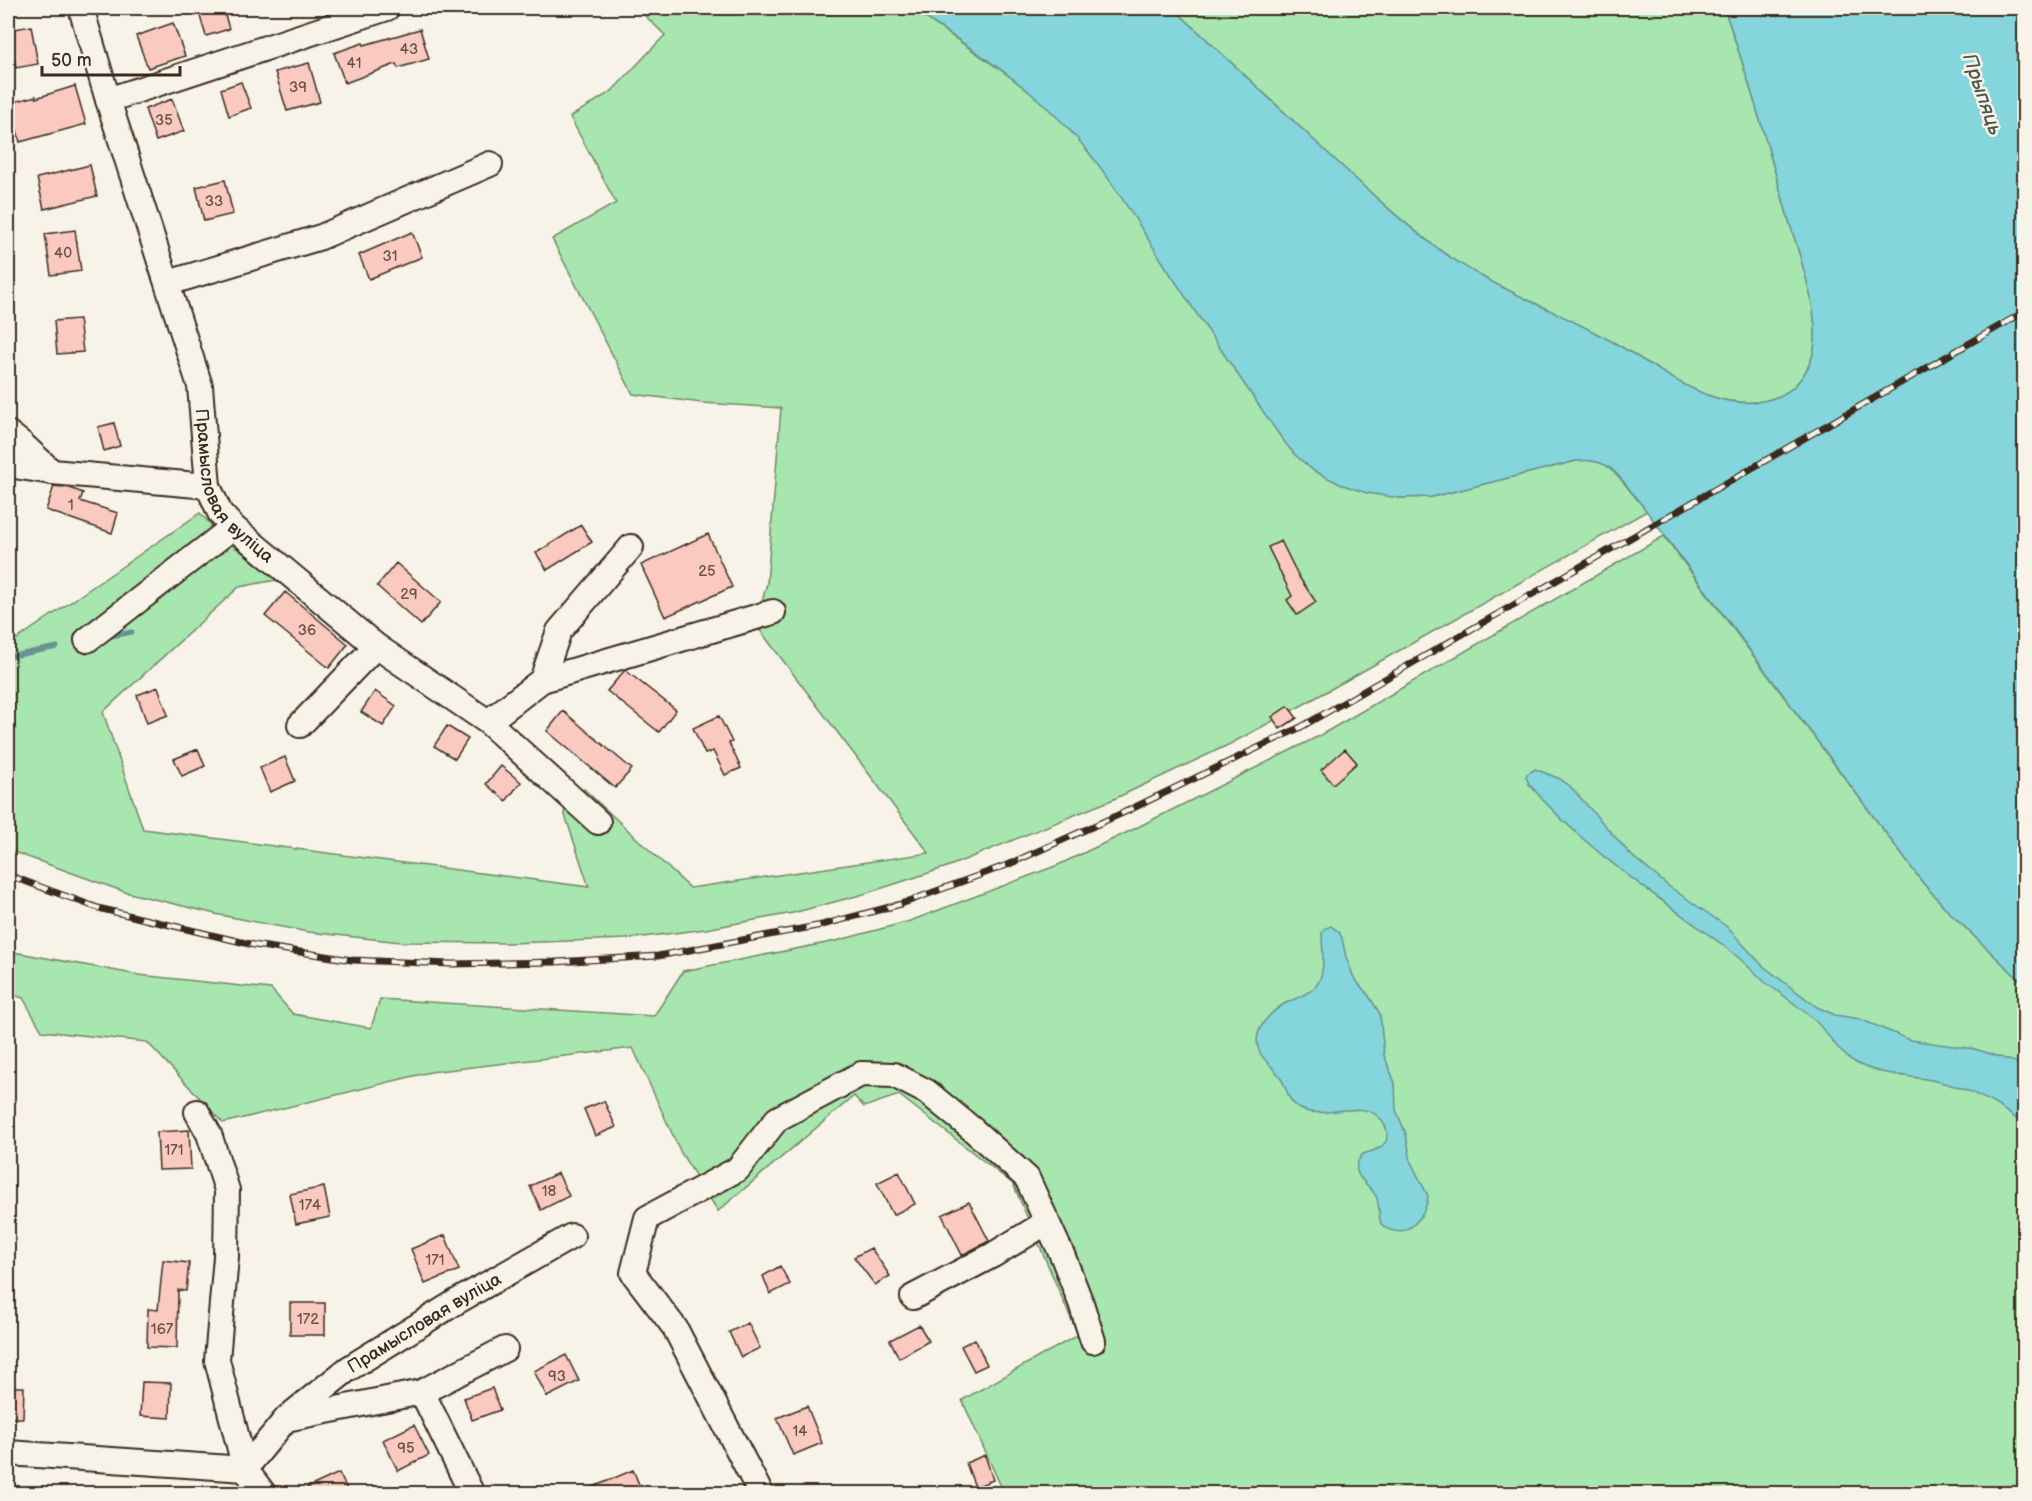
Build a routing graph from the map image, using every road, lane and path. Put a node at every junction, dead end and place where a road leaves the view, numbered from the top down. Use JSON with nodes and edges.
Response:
{"nodes":[{"id":1,"x":81,"y":8,"type":"edge"},
{"id":2,"x":387,"y":8,"type":"edge"},
{"id":3,"x":108,"y":100,"type":"junction"},
{"id":4,"x":490,"y":164,"type":"dead end"},
{"id":5,"x":168,"y":283,"type":"junction"},
{"id":6,"x":8,"y":433,"type":"edge"},
{"id":7,"x":8,"y":465,"type":"edge"},
{"id":8,"x":52,"y":472,"type":"junction"},
{"id":9,"x":208,"y":486,"type":"junction"},
{"id":10,"x":233,"y":527,"type":"junction"},
{"id":11,"x":631,"y":547,"type":"dead end"},
{"id":12,"x":774,"y":612,"type":"dead end"},
{"id":13,"x":87,"y":640,"type":"dead end"},
{"id":14,"x":376,"y":646,"type":"junction"},
{"id":15,"x":542,"y":681,"type":"junction"},
{"id":16,"x":488,"y":722,"type":"junction"},
{"id":17,"x":300,"y":725,"type":"dead end"},
{"id":18,"x":598,"y":822,"type":"dead end"},
{"id":19,"x":197,"y":1112,"type":"dead end"},
{"id":20,"x":1047,"y":1222,"type":"junction"},
{"id":21,"x":572,"y":1236,"type":"dead end"},
{"id":22,"x":914,"y":1298,"type":"dead end"},
{"id":23,"x":1093,"y":1341,"type":"dead end"},
{"id":24,"x":505,"y":1349,"type":"dead end"},
{"id":25,"x":422,"y":1392,"type":"junction"},
{"id":26,"x":286,"y":1419,"type":"junction"},
{"id":27,"x":8,"y":1453,"type":"edge"},
{"id":28,"x":245,"y":1469,"type":"junction"},
{"id":29,"x":264,"y":1494,"type":"edge"},
{"id":30,"x":472,"y":1494,"type":"edge"},
{"id":31,"x":761,"y":1494,"type":"edge"}],
"edges":[{"from":1,"to":3,"type":"street","name":"Прамысловая вуліца"},
{"from":2,"to":3,"type":"street"},
{"from":3,"to":5,"type":"street","name":"Прамысловая вуліца"},
{"from":4,"to":5,"type":"street"},
{"from":5,"to":9,"type":"street","name":"Прамысловая вуліца"},
{"from":6,"to":8,"type":"street"},
{"from":7,"to":8,"type":"street"},
{"from":8,"to":9,"type":"street"},
{"from":9,"to":10,"type":"street","name":"Прамысловая вуліца"},
{"from":10,"to":13,"type":"street"},
{"from":10,"to":14,"type":"street","name":"Прамысловая вуліца"},
{"from":11,"to":15,"type":"street"},
{"from":12,"to":15,"type":"street"},
{"from":14,"to":16,"type":"street","name":"Прамысловая вуліца"},
{"from":14,"to":17,"type":"street"},
{"from":15,"to":16,"type":"street"},
{"from":16,"to":18,"type":"street","name":"Прамысловая вуліца"},
{"from":19,"to":28,"type":"street"},
{"from":20,"to":22,"type":"street"},
{"from":20,"to":23,"type":"street"},
{"from":20,"to":31,"type":"street"},
{"from":21,"to":26,"type":"street","name":"Прамысловая вуліца"},
{"from":24,"to":25,"type":"street"},
{"from":25,"to":26,"type":"street"},
{"from":25,"to":30,"type":"street"},
{"from":26,"to":28,"type":"street","name":"Прамысловая вуліца"},
{"from":27,"to":28,"type":"street"},
{"from":28,"to":29,"type":"street"}]}
